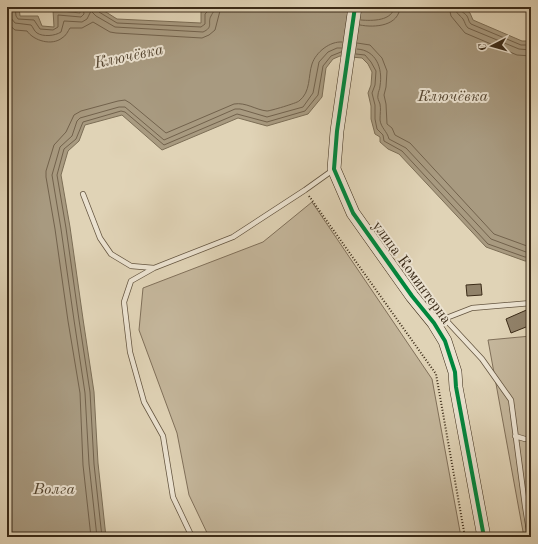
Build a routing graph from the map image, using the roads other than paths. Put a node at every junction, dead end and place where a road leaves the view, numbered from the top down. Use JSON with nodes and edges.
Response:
{"nodes":[{"id":1,"x":356,"y":7,"type":"edge"},
{"id":2,"x":334,"y":169,"type":"junction"},
{"id":3,"x":82,"y":194,"type":"dead end"},
{"id":4,"x":154,"y":268,"type":"junction"},
{"id":5,"x":531,"y":303,"type":"edge"},
{"id":6,"x":440,"y":321,"type":"junction"},
{"id":7,"x":515,"y":436,"type":"junction"},
{"id":8,"x":531,"y":439,"type":"edge"},
{"id":9,"x":192,"y":537,"type":"edge"},
{"id":10,"x":484,"y":537,"type":"edge"},
{"id":11,"x":530,"y":537,"type":"edge"}],
"edges":[{"from":1,"to":2,"type":"street","name":"улица Коминтерна"},
{"from":2,"to":4,"type":"lane"},
{"from":2,"to":6,"type":"street","name":"улица Коминтерна"},
{"from":3,"to":4,"type":"lane"},
{"from":4,"to":9,"type":"lane"},
{"from":5,"to":6,"type":"lane"},
{"from":6,"to":7,"type":"lane"},
{"from":6,"to":10,"type":"street","name":"улица Коминтерна"},
{"from":7,"to":8,"type":"lane"},
{"from":7,"to":11,"type":"lane"}]}
